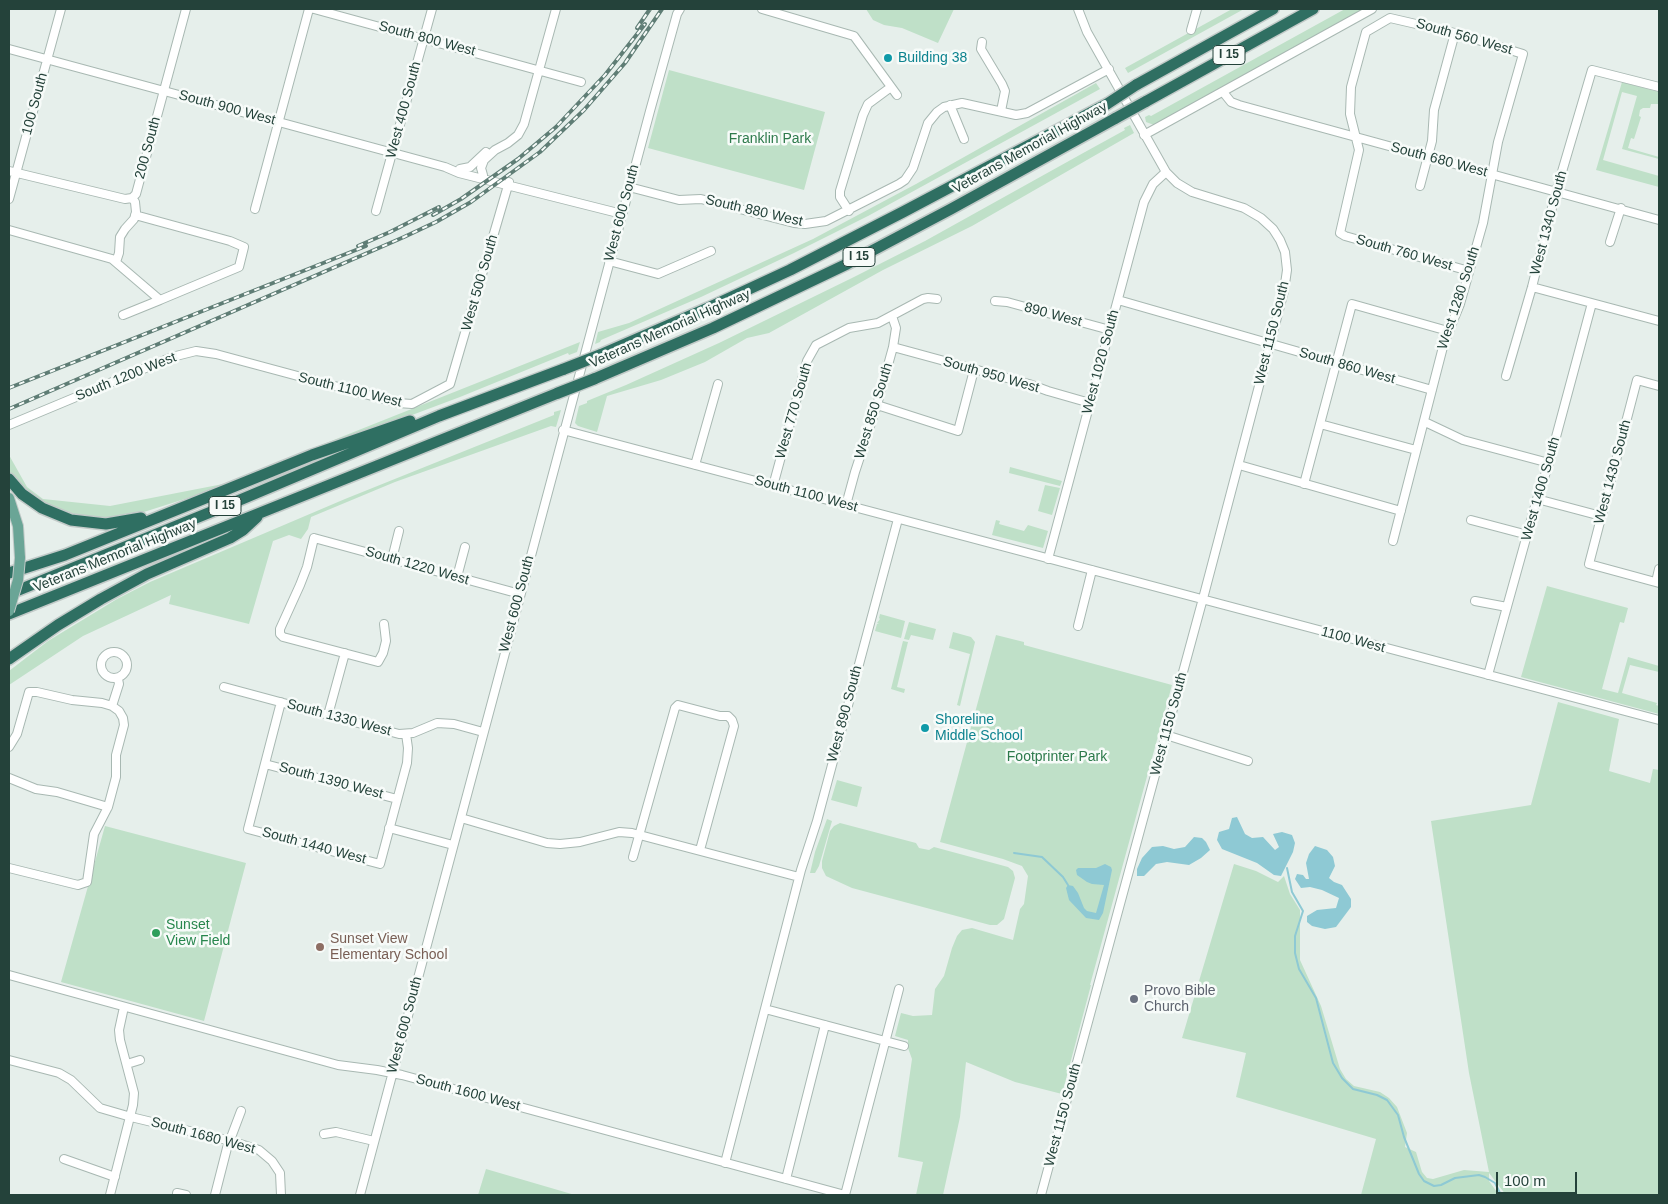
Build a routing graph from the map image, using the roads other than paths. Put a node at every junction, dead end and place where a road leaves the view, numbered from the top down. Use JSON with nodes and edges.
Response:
{"nodes":[{"id":1,"x":61,"y":9,"type":"edge"},
{"id":2,"x":186,"y":9,"type":"edge"},
{"id":3,"x":309,"y":9,"type":"edge"},
{"id":4,"x":314,"y":9,"type":"edge"},
{"id":5,"x":432,"y":9,"type":"edge"},
{"id":6,"x":556,"y":9,"type":"edge"},
{"id":7,"x":766,"y":9,"type":"edge"},
{"id":8,"x":1078,"y":9,"type":"edge"},
{"id":9,"x":1197,"y":9,"type":"edge"},
{"id":10,"x":1273,"y":9,"type":"edge"},
{"id":11,"x":1313,"y":9,"type":"edge"},
{"id":12,"x":678,"y":10,"type":"edge"},
{"id":13,"x":1370,"y":10,"type":"edge"},
{"id":14,"x":1377,"y":24,"type":"junction"},
{"id":15,"x":1191,"y":30,"type":"dead end"},
{"id":16,"x":1455,"y":33,"type":"junction"},
{"id":17,"x":424,"y":38,"type":"junction"},
{"id":18,"x":982,"y":42,"type":"dead end"},
{"id":19,"x":9,"y":49,"type":"edge"},
{"id":20,"x":1523,"y":54,"type":"joint"},
{"id":21,"x":47,"y":60,"type":"junction"},
{"id":22,"x":1109,"y":69,"type":"junction"},
{"id":23,"x":539,"y":70,"type":"junction"},
{"id":24,"x":581,"y":82,"type":"dead end"},
{"id":25,"x":891,"y":87,"type":"junction"},
{"id":26,"x":1659,"y":87,"type":"edge"},
{"id":27,"x":164,"y":91,"type":"junction"},
{"id":28,"x":1224,"y":92,"type":"junction"},
{"id":29,"x":897,"y":95,"type":"dead end"},
{"id":30,"x":950,"y":105,"type":"junction"},
{"id":31,"x":1001,"y":111,"type":"junction"},
{"id":32,"x":279,"y":122,"type":"junction"},
{"id":33,"x":1144,"y":135,"type":"junction"},
{"id":34,"x":1356,"y":138,"type":"junction"},
{"id":35,"x":964,"y":139,"type":"dead end"},
{"id":36,"x":495,"y":150,"type":"junction"},
{"id":37,"x":392,"y":153,"type":"junction"},
{"id":38,"x":1428,"y":157,"type":"junction"},
{"id":39,"x":445,"y":167,"type":"junction"},
{"id":40,"x":460,"y":169,"type":"junction"},
{"id":41,"x":13,"y":172,"type":"edge"},
{"id":42,"x":1166,"y":172,"type":"junction"},
{"id":43,"x":483,"y":175,"type":"junction"},
{"id":44,"x":1492,"y":175,"type":"junction"},
{"id":45,"x":508,"y":184,"type":"junction"},
{"id":46,"x":1420,"y":186,"type":"dead end"},
{"id":47,"x":629,"y":187,"type":"junction"},
{"id":48,"x":1556,"y":192,"type":"junction"},
{"id":49,"x":132,"y":198,"type":"junction"},
{"id":50,"x":9,"y":199,"type":"edge"},
{"id":51,"x":1621,"y":208,"type":"junction"},
{"id":52,"x":255,"y":209,"type":"dead end"},
{"id":53,"x":376,"y":211,"type":"dead end"},
{"id":54,"x":849,"y":211,"type":"junction"},
{"id":55,"x":622,"y":214,"type":"junction"},
{"id":56,"x":135,"y":215,"type":"junction"},
{"id":57,"x":1659,"y":220,"type":"edge"},
{"id":58,"x":9,"y":230,"type":"edge"},
{"id":59,"x":1610,"y":242,"type":"dead end"},
{"id":60,"x":711,"y":251,"type":"dead end"},
{"id":61,"x":609,"y":261,"type":"junction"},
{"id":62,"x":116,"y":262,"type":"junction"},
{"id":63,"x":1469,"y":271,"type":"junction"},
{"id":64,"x":1532,"y":287,"type":"junction"},
{"id":65,"x":937,"y":299,"type":"dead end"},
{"id":66,"x":160,"y":300,"type":"junction"},
{"id":67,"x":1118,"y":300,"type":"junction"},
{"id":68,"x":995,"y":301,"type":"dead end"},
{"id":69,"x":1592,"y":303,"type":"junction"},
{"id":70,"x":123,"y":315,"type":"dead end"},
{"id":71,"x":892,"y":316,"type":"junction"},
{"id":72,"x":1659,"y":321,"type":"edge"},
{"id":73,"x":1110,"y":330,"type":"junction"},
{"id":74,"x":1448,"y":330,"type":"junction"},
{"id":75,"x":1270,"y":344,"type":"junction"},
{"id":76,"x":893,"y":347,"type":"junction"},
{"id":77,"x":1336,"y":364,"type":"junction"},
{"id":78,"x":974,"y":370,"type":"junction"},
{"id":79,"x":276,"y":371,"type":"joint"},
{"id":80,"x":1506,"y":376,"type":"dead end"},
{"id":81,"x":450,"y":384,"type":"joint"},
{"id":82,"x":718,"y":384,"type":"dead end"},
{"id":83,"x":1659,"y":386,"type":"edge"},
{"id":84,"x":1432,"y":390,"type":"junction"},
{"id":85,"x":1090,"y":403,"type":"junction"},
{"id":86,"x":877,"y":405,"type":"junction"},
{"id":87,"x":439,"y":416,"type":"junction"},
{"id":88,"x":1425,"y":422,"type":"junction"},
{"id":89,"x":1320,"y":424,"type":"junction"},
{"id":90,"x":9,"y":425,"type":"edge"},
{"id":91,"x":563,"y":430,"type":"junction"},
{"id":92,"x":1416,"y":450,"type":"junction"},
{"id":93,"x":1549,"y":462,"type":"junction"},
{"id":94,"x":695,"y":465,"type":"junction"},
{"id":95,"x":1238,"y":465,"type":"junction"},
{"id":96,"x":9,"y":479,"type":"edge"},
{"id":97,"x":1304,"y":484,"type":"junction"},
{"id":98,"x":773,"y":486,"type":"junction"},
{"id":99,"x":9,"y":498,"type":"edge"},
{"id":100,"x":1537,"y":499,"type":"junction"},
{"id":101,"x":193,"y":503,"type":"junction"},
{"id":102,"x":846,"y":505,"type":"junction"},
{"id":103,"x":1401,"y":511,"type":"junction"},
{"id":104,"x":262,"y":513,"type":"junction"},
{"id":105,"x":1601,"y":516,"type":"junction"},
{"id":106,"x":898,"y":518,"type":"junction"},
{"id":107,"x":1471,"y":520,"type":"dead end"},
{"id":108,"x":399,"y":531,"type":"dead end"},
{"id":109,"x":1528,"y":534,"type":"junction"},
{"id":110,"x":1393,"y":541,"type":"dead end"},
{"id":111,"x":465,"y":548,"type":"dead end"},
{"id":112,"x":392,"y":559,"type":"junction"},
{"id":113,"x":1048,"y":559,"type":"junction"},
{"id":114,"x":1659,"y":569,"type":"edge"},
{"id":115,"x":1092,"y":570,"type":"junction"},
{"id":116,"x":9,"y":573,"type":"edge"},
{"id":117,"x":457,"y":577,"type":"junction"},
{"id":118,"x":1658,"y":583,"type":"edge"},
{"id":119,"x":9,"y":594,"type":"edge"},
{"id":120,"x":520,"y":594,"type":"junction"},
{"id":121,"x":1203,"y":600,"type":"junction"},
{"id":122,"x":1475,"y":600,"type":"dead end"},
{"id":123,"x":1507,"y":607,"type":"junction"},
{"id":124,"x":9,"y":610,"type":"edge"},
{"id":125,"x":9,"y":614,"type":"edge"},
{"id":126,"x":384,"y":624,"type":"dead end"},
{"id":127,"x":1078,"y":626,"type":"dead end"},
{"id":128,"x":345,"y":653,"type":"junction"},
{"id":129,"x":9,"y":659,"type":"edge"},
{"id":130,"x":1488,"y":675,"type":"junction"},
{"id":131,"x":118,"y":679,"type":"dead end"},
{"id":132,"x":224,"y":687,"type":"dead end"},
{"id":133,"x":281,"y":702,"type":"junction"},
{"id":134,"x":112,"y":706,"type":"junction"},
{"id":135,"x":328,"y":715,"type":"junction"},
{"id":136,"x":1659,"y":720,"type":"edge"},
{"id":137,"x":483,"y":732,"type":"junction"},
{"id":138,"x":406,"y":734,"type":"junction"},
{"id":139,"x":1166,"y":735,"type":"junction"},
{"id":140,"x":9,"y":747,"type":"edge"},
{"id":141,"x":1248,"y":761,"type":"dead end"},
{"id":142,"x":265,"y":764,"type":"junction"},
{"id":143,"x":9,"y":778,"type":"edge"},
{"id":144,"x":397,"y":799,"type":"junction"},
{"id":145,"x":108,"y":807,"type":"junction"},
{"id":146,"x":461,"y":818,"type":"junction"},
{"id":147,"x":389,"y":828,"type":"junction"},
{"id":148,"x":639,"y":834,"type":"junction"},
{"id":149,"x":453,"y":845,"type":"junction"},
{"id":150,"x":700,"y":850,"type":"junction"},
{"id":151,"x":633,"y":857,"type":"dead end"},
{"id":152,"x":9,"y":868,"type":"edge"},
{"id":153,"x":799,"y":877,"type":"junction"},
{"id":154,"x":9,"y":975,"type":"edge"},
{"id":155,"x":899,"y":989,"type":"dead end"},
{"id":156,"x":124,"y":1007,"type":"junction"},
{"id":157,"x":764,"y":1009,"type":"junction"},
{"id":158,"x":825,"y":1025,"type":"junction"},
{"id":159,"x":885,"y":1041,"type":"junction"},
{"id":160,"x":904,"y":1046,"type":"dead end"},
{"id":161,"x":9,"y":1060,"type":"edge"},
{"id":162,"x":140,"y":1060,"type":"dead end"},
{"id":163,"x":127,"y":1064,"type":"junction"},
{"id":164,"x":392,"y":1074,"type":"junction"},
{"id":165,"x":241,"y":1112,"type":"dead end"},
{"id":166,"x":130,"y":1117,"type":"junction"},
{"id":167,"x":324,"y":1134,"type":"dead end"},
{"id":168,"x":230,"y":1141,"type":"junction"},
{"id":169,"x":374,"y":1141,"type":"junction"},
{"id":170,"x":64,"y":1159,"type":"dead end"},
{"id":171,"x":726,"y":1163,"type":"junction"},
{"id":172,"x":115,"y":1176,"type":"junction"},
{"id":173,"x":786,"y":1179,"type":"junction"},
{"id":174,"x":177,"y":1193,"type":"dead end"},
{"id":175,"x":110,"y":1195,"type":"edge"},
{"id":176,"x":186,"y":1195,"type":"edge"},
{"id":177,"x":215,"y":1195,"type":"edge"},
{"id":178,"x":281,"y":1195,"type":"edge"},
{"id":179,"x":360,"y":1195,"type":"edge"},
{"id":180,"x":845,"y":1195,"type":"edge"},
{"id":181,"x":1041,"y":1195,"type":"edge"}],
"edges":[{"from":1,"to":21,"type":"street","name":"100 South"},
{"from":2,"to":27,"type":"street","name":"200 South"},
{"from":3,"to":32,"type":"street"},
{"from":4,"to":17,"type":"street","name":"South 800 West"},
{"from":5,"to":17,"type":"street","name":"West 400 South"},
{"from":6,"to":23,"type":"street"},
{"from":7,"to":25,"type":"street"},
{"from":8,"to":22,"type":"street"},
{"from":9,"to":15,"type":"street"},
{"from":10,"to":87,"type":"highway","name":"Veterans Memorial Highway","number":"I 15","bridge":true},
{"from":11,"to":104,"type":"highway","name":"Veterans Memorial Highway","number":"I 15","bridge":true},
{"from":12,"to":47,"type":"street","name":"West 600 South"},
{"from":13,"to":14,"type":"street"},
{"from":13,"to":28,"type":"street"},
{"from":14,"to":16,"type":"street","name":"South 560 West"},
{"from":14,"to":34,"type":"street"},
{"from":16,"to":20,"type":"street","name":"South 560 West"},
{"from":16,"to":38,"type":"street"},
{"from":17,"to":23,"type":"street","name":"South 800 West"},
{"from":17,"to":37,"type":"street","name":"West 400 South"},
{"from":18,"to":31,"type":"street"},
{"from":19,"to":21,"type":"street","name":"South 900 West"},
{"from":20,"to":44,"type":"street","name":"West 1280 South"},
{"from":21,"to":27,"type":"street","name":"South 900 West"},
{"from":21,"to":41,"type":"street","name":"100 South"},
{"from":22,"to":31,"type":"street"},
{"from":22,"to":33,"type":"street"},
{"from":23,"to":24,"type":"street","name":"South 800 West"},
{"from":23,"to":36,"type":"street"},
{"from":25,"to":29,"type":"street"},
{"from":25,"to":54,"type":"street"},
{"from":26,"to":48,"type":"street","name":"West 1340 South"},
{"from":27,"to":32,"type":"street","name":"South 900 West"},
{"from":27,"to":49,"type":"street","name":"200 South"},
{"from":28,"to":33,"type":"street"},
{"from":28,"to":34,"type":"street","name":"South 680 West"},
{"from":30,"to":31,"type":"street"},
{"from":30,"to":35,"type":"street"},
{"from":30,"to":54,"type":"street","name":"South 880 West"},
{"from":32,"to":37,"type":"street","name":"South 900 West"},
{"from":32,"to":52,"type":"street"},
{"from":33,"to":42,"type":"street"},
{"from":34,"to":38,"type":"street","name":"South 680 West"},
{"from":34,"to":63,"type":"street","name":"South 760 West"},
{"from":36,"to":40,"type":"street"},
{"from":36,"to":43,"type":"street"},
{"from":37,"to":39,"type":"street","name":"South 900 West"},
{"from":37,"to":53,"type":"street","name":"West 400 South"},
{"from":38,"to":44,"type":"street","name":"South 680 West"},
{"from":38,"to":46,"type":"street"},
{"from":39,"to":40,"type":"street","name":"South 900 West"},
{"from":39,"to":45,"type":"street","name":"South 900 West"},
{"from":40,"to":43,"type":"street","name":"South 900 West"},
{"from":41,"to":49,"type":"street"},
{"from":41,"to":50,"type":"street","name":"100 South"},
{"from":42,"to":67,"type":"street","name":"West 1020 South"},
{"from":42,"to":75,"type":"street","name":"West 1150 South"},
{"from":43,"to":45,"type":"street","name":"South 900 West"},
{"from":44,"to":48,"type":"street","name":"South 680 West"},
{"from":44,"to":63,"type":"street","name":"West 1280 South"},
{"from":45,"to":55,"type":"street","name":"South 900 West"},
{"from":45,"to":81,"type":"street","name":"West 500 South"},
{"from":47,"to":54,"type":"street","name":"South 880 West"},
{"from":47,"to":55,"type":"street","name":"West 600 South"},
{"from":48,"to":51,"type":"street","name":"South 680 West"},
{"from":48,"to":64,"type":"street","name":"West 1340 South"},
{"from":49,"to":56,"type":"street"},
{"from":51,"to":57,"type":"street","name":"South 680 West"},
{"from":51,"to":59,"type":"street"},
{"from":55,"to":61,"type":"street","name":"West 600 South"},
{"from":56,"to":62,"type":"street"},
{"from":56,"to":66,"type":"street"},
{"from":58,"to":62,"type":"street"},
{"from":60,"to":61,"type":"street"},
{"from":61,"to":91,"type":"street","name":"West 600 South"},
{"from":62,"to":66,"type":"street"},
{"from":63,"to":74,"type":"street","name":"West 1280 South"},
{"from":64,"to":69,"type":"street"},
{"from":64,"to":80,"type":"street","name":"West 1340 South"},
{"from":65,"to":71,"type":"street","name":"West 770 South"},
{"from":66,"to":70,"type":"street"},
{"from":67,"to":73,"type":"street","name":"West 1020 South"},
{"from":67,"to":75,"type":"street","name":"South 860 West"},
{"from":68,"to":73,"type":"street","name":"890 West"},
{"from":69,"to":72,"type":"street"},
{"from":69,"to":93,"type":"street","name":"West 1400 South"},
{"from":71,"to":76,"type":"street","name":"West 850 South"},
{"from":71,"to":98,"type":"street","name":"West 770 South"},
{"from":73,"to":85,"type":"street","name":"West 1020 South"},
{"from":74,"to":77,"type":"street"},
{"from":74,"to":84,"type":"street","name":"West 1280 South"},
{"from":75,"to":77,"type":"street","name":"South 860 West"},
{"from":75,"to":95,"type":"street","name":"West 1150 South"},
{"from":76,"to":78,"type":"street","name":"South 950 West"},
{"from":76,"to":86,"type":"street","name":"West 850 South"},
{"from":77,"to":84,"type":"street","name":"South 860 West"},
{"from":77,"to":89,"type":"street"},
{"from":78,"to":85,"type":"street","name":"South 950 West"},
{"from":78,"to":86,"type":"street"},
{"from":79,"to":81,"type":"street","name":"South 1100 West"},
{"from":79,"to":90,"type":"street","name":"South 1200 West"},
{"from":82,"to":94,"type":"street"},
{"from":83,"to":105,"type":"street","name":"West 1430 South"},
{"from":84,"to":88,"type":"street","name":"West 1280 South"},
{"from":85,"to":113,"type":"street","name":"West 1020 South"},
{"from":86,"to":102,"type":"street","name":"West 850 South"},
{"from":87,"to":101,"type":"highway"},
{"from":87,"to":119,"type":"highway","name":"Veterans Memorial Highway","number":"I 15"},
{"from":88,"to":92,"type":"street","name":"West 1280 South"},
{"from":88,"to":93,"type":"street"},
{"from":89,"to":92,"type":"street"},
{"from":89,"to":97,"type":"street"},
{"from":91,"to":94,"type":"street","name":"South 1100 West"},
{"from":91,"to":120,"type":"street","name":"West 600 South"},
{"from":92,"to":103,"type":"street","name":"West 1280 South"},
{"from":93,"to":100,"type":"street","name":"West 1400 South"},
{"from":94,"to":98,"type":"street","name":"South 1100 West"},
{"from":95,"to":97,"type":"street"},
{"from":95,"to":121,"type":"street","name":"West 1150 South"},
{"from":96,"to":101,"type":"highway"},
{"from":97,"to":103,"type":"street"},
{"from":98,"to":102,"type":"street","name":"South 1100 West"},
{"from":99,"to":124,"type":"main road","bridge":true},
{"from":100,"to":105,"type":"street"},
{"from":100,"to":109,"type":"street","name":"West 1400 South"},
{"from":101,"to":116,"type":"highway"},
{"from":102,"to":106,"type":"street","name":"South 1100 West"},
{"from":103,"to":110,"type":"street","name":"West 1280 South"},
{"from":104,"to":125,"type":"highway","name":"Veterans Memorial Highway","number":"I 15"},
{"from":104,"to":129,"type":"highway"},
{"from":105,"to":118,"type":"street","name":"West 1430 South"},
{"from":106,"to":113,"type":"street","name":"South 1100 West"},
{"from":106,"to":153,"type":"street","name":"West 890 South"},
{"from":107,"to":109,"type":"street"},
{"from":108,"to":112,"type":"street"},
{"from":109,"to":123,"type":"street","name":"West 1400 South"},
{"from":111,"to":117,"type":"street"},
{"from":112,"to":117,"type":"street","name":"South 1220 West"},
{"from":112,"to":128,"type":"street","name":"South 1220 West"},
{"from":113,"to":115,"type":"street","name":"1100 West"},
{"from":114,"to":118,"type":"street"},
{"from":115,"to":121,"type":"street","name":"1100 West"},
{"from":115,"to":127,"type":"street"},
{"from":117,"to":120,"type":"street","name":"South 1220 West"},
{"from":120,"to":137,"type":"street","name":"West 600 South"},
{"from":121,"to":130,"type":"street","name":"1100 West"},
{"from":121,"to":139,"type":"street","name":"West 1150 South"},
{"from":122,"to":123,"type":"street"},
{"from":123,"to":130,"type":"street","name":"West 1400 South"},
{"from":126,"to":128,"type":"street"},
{"from":128,"to":135,"type":"street"},
{"from":130,"to":136,"type":"street","name":"1100 West"},
{"from":131,"to":134,"type":"street"},
{"from":132,"to":133,"type":"street","name":"South 1330 West"},
{"from":133,"to":135,"type":"street","name":"South 1330 West"},
{"from":133,"to":142,"type":"street"},
{"from":134,"to":140,"type":"street"},
{"from":134,"to":145,"type":"street"},
{"from":135,"to":138,"type":"street","name":"South 1330 West"},
{"from":137,"to":138,"type":"street","name":"South 1330 West"},
{"from":137,"to":146,"type":"street","name":"West 600 South"},
{"from":138,"to":144,"type":"street"},
{"from":139,"to":141,"type":"street"},
{"from":139,"to":181,"type":"street","name":"West 1150 South"},
{"from":142,"to":144,"type":"street","name":"South 1390 West"},
{"from":142,"to":147,"type":"street","name":"South 1440 West"},
{"from":143,"to":145,"type":"street"},
{"from":144,"to":147,"type":"street"},
{"from":145,"to":152,"type":"street"},
{"from":146,"to":148,"type":"street"},
{"from":146,"to":149,"type":"street","name":"West 600 South"},
{"from":147,"to":149,"type":"street"},
{"from":148,"to":150,"type":"street"},
{"from":148,"to":150,"type":"street"},
{"from":148,"to":151,"type":"street"},
{"from":149,"to":164,"type":"street","name":"West 600 South"},
{"from":150,"to":153,"type":"street"},
{"from":153,"to":157,"type":"street","name":"West 890 South"},
{"from":154,"to":156,"type":"street","name":"South 1600 West"},
{"from":155,"to":159,"type":"street"},
{"from":156,"to":163,"type":"street"},
{"from":156,"to":164,"type":"street","name":"South 1600 West"},
{"from":157,"to":158,"type":"street"},
{"from":157,"to":171,"type":"street","name":"West 890 South"},
{"from":158,"to":159,"type":"street"},
{"from":158,"to":173,"type":"street"},
{"from":159,"to":160,"type":"street"},
{"from":159,"to":180,"type":"street"},
{"from":161,"to":166,"type":"street","name":"South 1680 West"},
{"from":162,"to":163,"type":"street"},
{"from":163,"to":166,"type":"street"},
{"from":164,"to":169,"type":"street","name":"West 600 South"},
{"from":164,"to":171,"type":"street","name":"South 1600 West"},
{"from":165,"to":168,"type":"street"},
{"from":166,"to":168,"type":"street","name":"South 1680 West"},
{"from":166,"to":172,"type":"street"},
{"from":167,"to":169,"type":"street"},
{"from":168,"to":177,"type":"street"},
{"from":168,"to":178,"type":"street","name":"South 1680 West"},
{"from":169,"to":179,"type":"street","name":"West 600 South"},
{"from":170,"to":172,"type":"street"},
{"from":171,"to":173,"type":"street","name":"South 1600 West"},
{"from":172,"to":175,"type":"street"},
{"from":173,"to":180,"type":"street","name":"South 1600 West"},
{"from":174,"to":176,"type":"street"}]}
